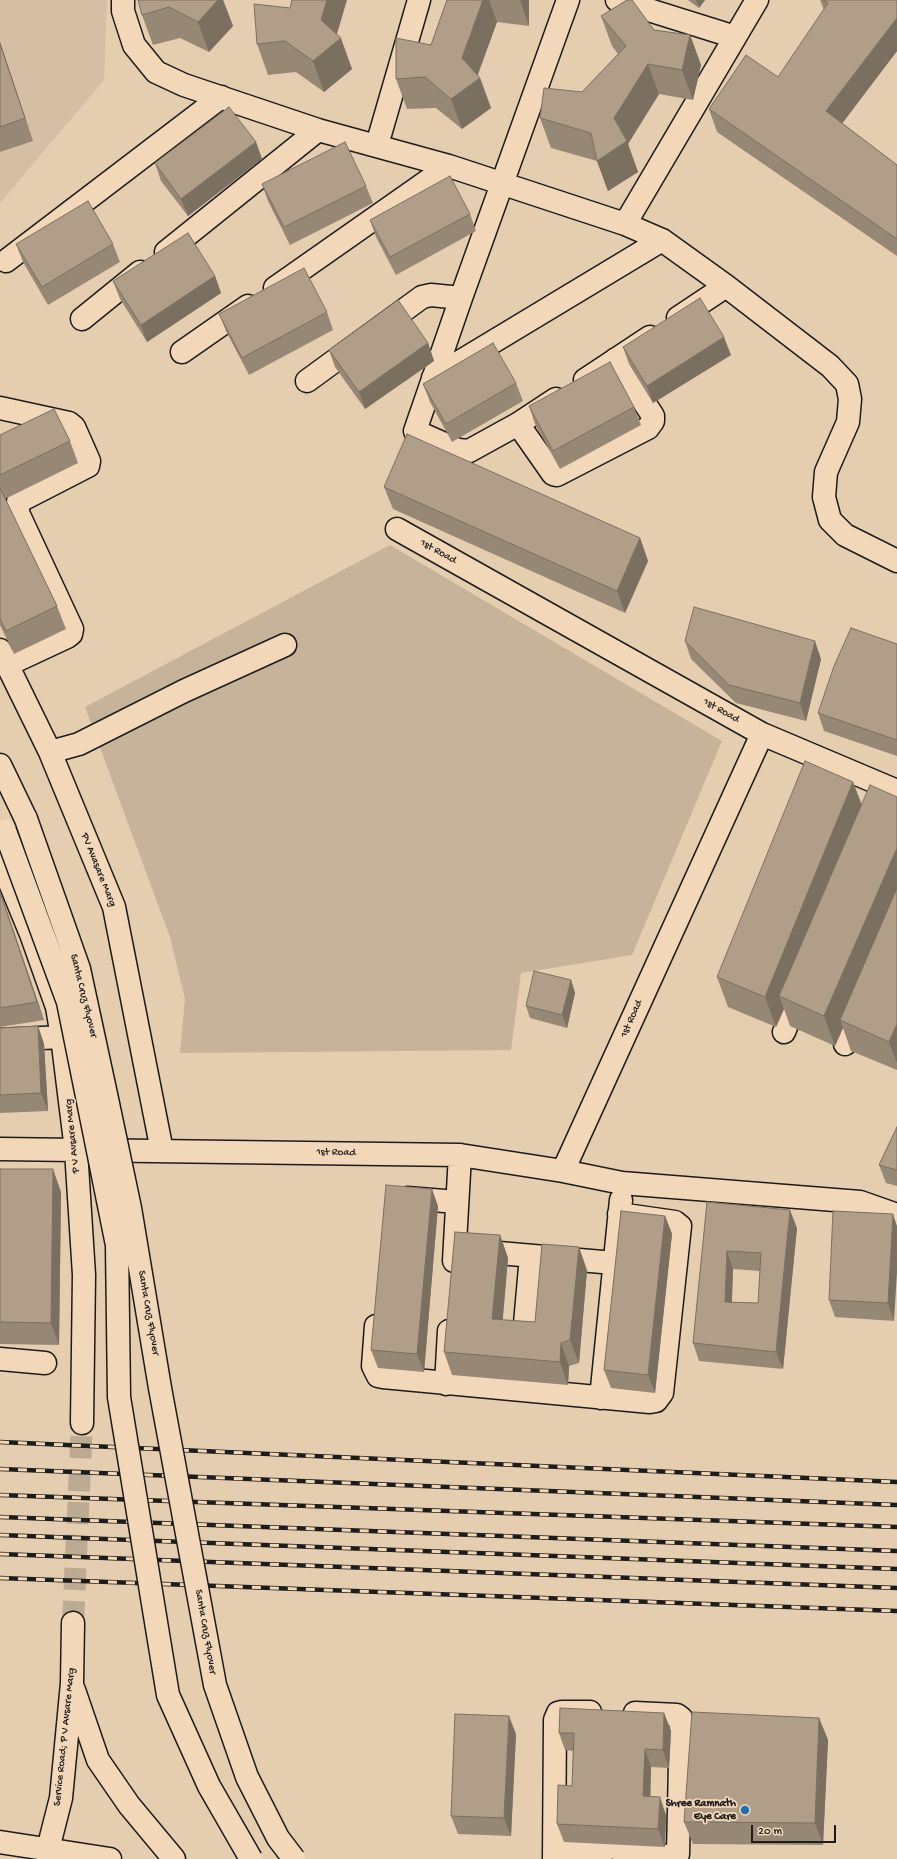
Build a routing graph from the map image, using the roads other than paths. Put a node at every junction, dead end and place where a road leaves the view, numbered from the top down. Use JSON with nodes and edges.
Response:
{"nodes":[{"id":1,"x":123,"y":0,"type":"edge"},
{"id":2,"x":419,"y":0,"type":"edge"},
{"id":3,"x":568,"y":0,"type":"edge"},
{"id":4,"x":617,"y":0,"type":"edge"},
{"id":5,"x":756,"y":0,"type":"edge"},
{"id":6,"x":736,"y":37,"type":"junction"},
{"id":7,"x":221,"y":97,"type":"junction"},
{"id":8,"x":318,"y":130,"type":"junction"},
{"id":9,"x":377,"y":145,"type":"junction"},
{"id":10,"x":449,"y":166,"type":"junction"},
{"id":11,"x":501,"y":184,"type":"junction"},
{"id":12,"x":626,"y":224,"type":"junction"},
{"id":13,"x":662,"y":240,"type":"junction"},
{"id":14,"x":6,"y":261,"type":"dead end"},
{"id":15,"x":726,"y":286,"type":"junction"},
{"id":16,"x":460,"y":298,"type":"junction"},
{"id":17,"x":82,"y":318,"type":"dead end"},
{"id":18,"x":182,"y":352,"type":"dead end"},
{"id":19,"x":616,"y":359,"type":"junction"},
{"id":20,"x":433,"y":378,"type":"junction"},
{"id":21,"x":307,"y":381,"type":"dead end"},
{"id":22,"x":0,"y":408,"type":"edge"},
{"id":23,"x":518,"y":424,"type":"junction"},
{"id":24,"x":397,"y":529,"type":"dead end"},
{"id":25,"x":897,"y":561,"type":"edge"},
{"id":26,"x":285,"y":645,"type":"dead end"},
{"id":27,"x":4,"y":658,"type":"edge"},
{"id":28,"x":762,"y":734,"type":"junction"},
{"id":29,"x":50,"y":752,"type":"junction"},
{"id":30,"x":0,"y":764,"type":"edge"},
{"id":31,"x":891,"y":788,"type":"edge"},
{"id":32,"x":876,"y":807,"type":"junction"},
{"id":33,"x":897,"y":816,"type":"edge"},
{"id":34,"x":3,"y":825,"type":"edge"},
{"id":35,"x":864,"y":836,"type":"edge"},
{"id":36,"x":2,"y":867,"type":"edge"},
{"id":37,"x":807,"y":974,"type":"edge"},
{"id":38,"x":866,"y":993,"type":"edge"},
{"id":39,"x":61,"y":1029,"type":"junction"},
{"id":40,"x":0,"y":1030,"type":"edge"},
{"id":41,"x":784,"y":1032,"type":"edge"},
{"id":42,"x":0,"y":1040,"type":"edge"},
{"id":43,"x":845,"y":1044,"type":"edge"},
{"id":44,"x":0,"y":1149,"type":"edge"},
{"id":45,"x":76,"y":1150,"type":"junction"},
{"id":46,"x":162,"y":1151,"type":"junction"},
{"id":47,"x":460,"y":1154,"type":"junction"},
{"id":48,"x":563,"y":1172,"type":"junction"},
{"id":49,"x":622,"y":1183,"type":"junction"},
{"id":50,"x":388,"y":1198,"type":"edge"},
{"id":51,"x":457,"y":1202,"type":"junction"},
{"id":52,"x":619,"y":1214,"type":"junction"},
{"id":53,"x":897,"y":1215,"type":"edge"},
{"id":54,"x":454,"y":1249,"type":"junction"},
{"id":55,"x":531,"y":1256,"type":"junction"},
{"id":56,"x":614,"y":1262,"type":"junction"},
{"id":57,"x":452,"y":1281,"type":"edge"},
{"id":58,"x":378,"y":1303,"type":"edge"},
{"id":59,"x":450,"y":1312,"type":"edge"},
{"id":60,"x":524,"y":1335,"type":"edge"},
{"id":61,"x":0,"y":1359,"type":"edge"},
{"id":62,"x":45,"y":1363,"type":"dead end"},
{"id":63,"x":446,"y":1384,"type":"junction"},
{"id":64,"x":601,"y":1398,"type":"junction"},
{"id":65,"x":82,"y":1424,"type":"tunnel mouth"},
{"id":66,"x":73,"y":1623,"type":"tunnel mouth"},
{"id":67,"x":72,"y":1683,"type":"junction"},
{"id":68,"x":0,"y":1842,"type":"edge"},
{"id":69,"x":48,"y":1849,"type":"junction"},
{"id":70,"x":554,"y":1855,"type":"edge"},
{"id":71,"x":658,"y":1857,"type":"edge"},
{"id":72,"x":110,"y":1859,"type":"edge"},
{"id":73,"x":174,"y":1859,"type":"edge"},
{"id":74,"x":251,"y":1859,"type":"edge"},
{"id":75,"x":294,"y":1859,"type":"edge"}],
"edges":[{"from":1,"to":7,"type":"street"},
{"from":2,"to":9,"type":"street"},
{"from":3,"to":11,"type":"street"},
{"from":4,"to":6,"type":"street"},
{"from":5,"to":6,"type":"street"},
{"from":6,"to":12,"type":"street"},
{"from":7,"to":8,"type":"street"},
{"from":7,"to":14,"type":"street"},
{"from":8,"to":9,"type":"street"},
{"from":8,"to":17,"type":"street"},
{"from":9,"to":10,"type":"street"},
{"from":10,"to":11,"type":"street"},
{"from":10,"to":18,"type":"street"},
{"from":11,"to":12,"type":"street"},
{"from":11,"to":16,"type":"street"},
{"from":12,"to":13,"type":"street"},
{"from":13,"to":15,"type":"street"},
{"from":13,"to":20,"type":"street"},
{"from":15,"to":19,"type":"street"},
{"from":15,"to":25,"type":"street"},
{"from":16,"to":20,"type":"street"},
{"from":16,"to":21,"type":"street"},
{"from":19,"to":23,"type":"street"},
{"from":19,"to":23,"type":"street"},
{"from":20,"to":23,"type":"street"},
{"from":22,"to":27,"type":"street"},
{"from":24,"to":28,"type":"street","name":"1st Road"},
{"from":26,"to":29,"type":"street"},
{"from":27,"to":29,"type":"street","name":"PV Avasare Marg"},
{"from":28,"to":31,"type":"street"},
{"from":28,"to":48,"type":"street","name":"1st Road"},
{"from":29,"to":46,"type":"street","name":"PV Avasare Marg"},
{"from":30,"to":75,"type":"street","name":"Santa Cruz Flyover","bridge":true},
{"from":31,"to":32,"type":"street"},
{"from":32,"to":33,"type":"street"},
{"from":32,"to":35,"type":"street"},
{"from":34,"to":74,"type":"street","bridge":true},
{"from":36,"to":39,"type":"street","name":"P V Avsare Marg"},
{"from":37,"to":41,"type":"street"},
{"from":38,"to":43,"type":"street"},
{"from":39,"to":40,"type":"street"},
{"from":39,"to":42,"type":"street"},
{"from":39,"to":45,"type":"street","name":"P V Avsare Marg"},
{"from":44,"to":45,"type":"street","name":"1st Road"},
{"from":45,"to":46,"type":"street","name":"1st Road"},
{"from":45,"to":65,"type":"street","name":"P V Avsare Marg"},
{"from":46,"to":47,"type":"street","name":"1st Road"},
{"from":47,"to":48,"type":"street","name":"1st Road"},
{"from":47,"to":51,"type":"street"},
{"from":48,"to":49,"type":"street"},
{"from":49,"to":52,"type":"street"},
{"from":49,"to":53,"type":"street"},
{"from":50,"to":51,"type":"street"},
{"from":51,"to":54,"type":"street"},
{"from":52,"to":56,"type":"street"},
{"from":52,"to":64,"type":"street"},
{"from":54,"to":55,"type":"street"},
{"from":54,"to":57,"type":"street"},
{"from":55,"to":56,"type":"street"},
{"from":55,"to":60,"type":"street"},
{"from":56,"to":64,"type":"street"},
{"from":58,"to":63,"type":"street"},
{"from":59,"to":63,"type":"street"},
{"from":61,"to":62,"type":"street"},
{"from":63,"to":64,"type":"street"},
{"from":66,"to":67,"type":"street","name":"Service Road; P V Avsare Marg"},
{"from":67,"to":69,"type":"street","name":"Service Road; P V Avsare Marg"},
{"from":67,"to":73,"type":"street"},
{"from":68,"to":69,"type":"street"},
{"from":69,"to":72,"type":"street"},
{"from":70,"to":71,"type":"street"},
{"from":70,"to":71,"type":"street"}]}
